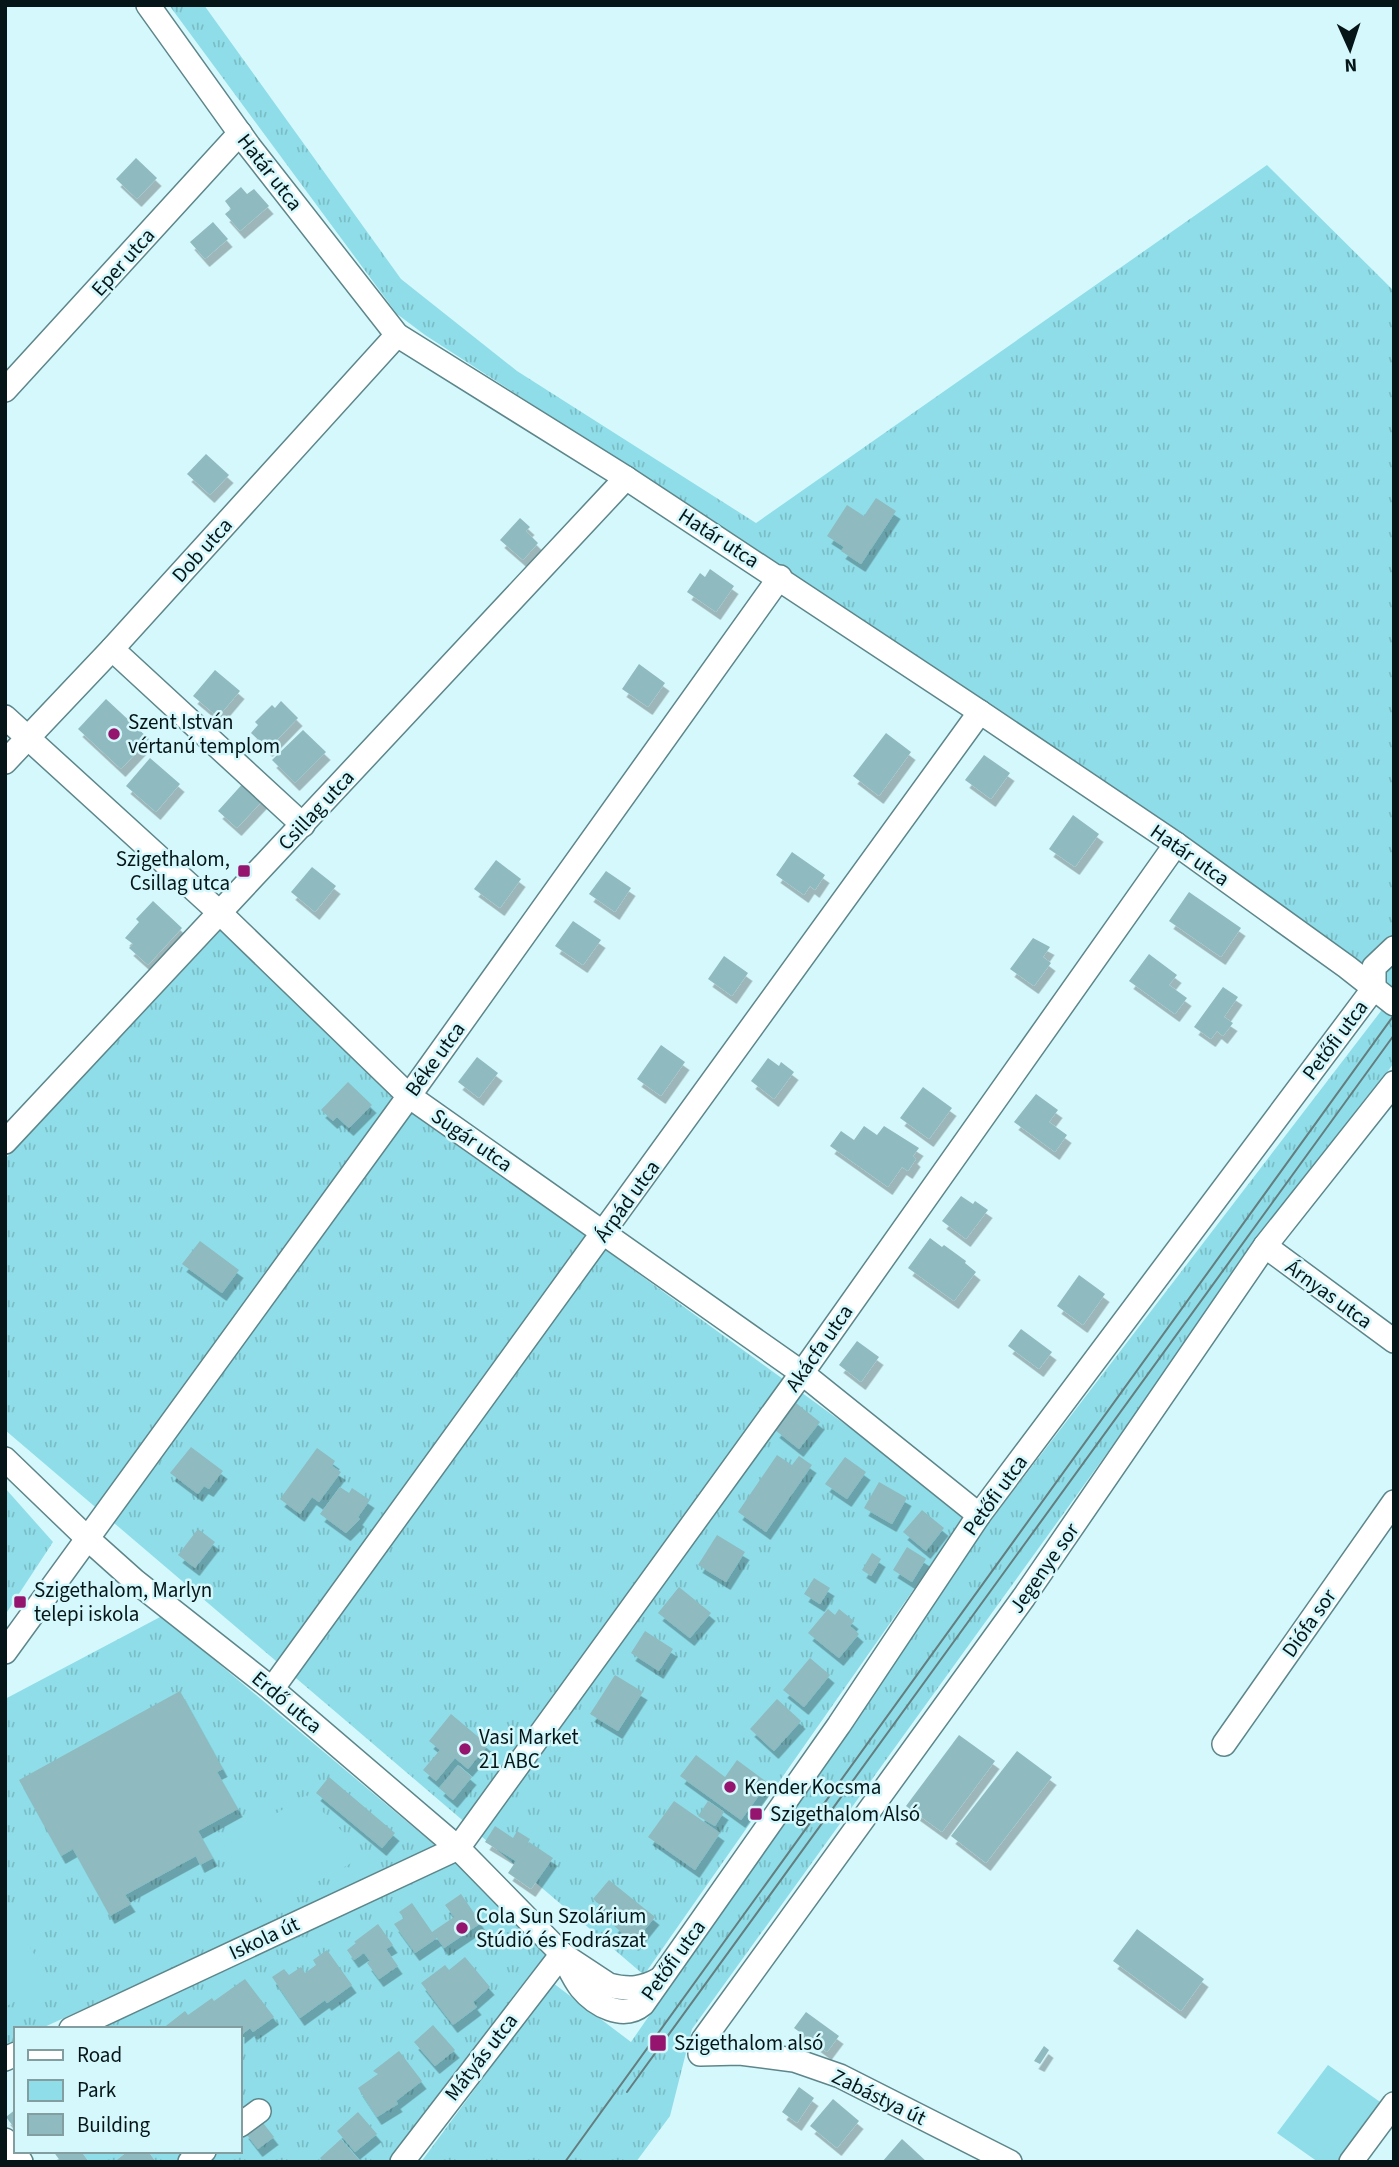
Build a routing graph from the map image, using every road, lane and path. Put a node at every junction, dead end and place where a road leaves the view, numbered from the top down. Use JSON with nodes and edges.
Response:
{"nodes":[{"id":1,"x":148,"y":5,"type":"edge"},
{"id":2,"x":240,"y":133,"type":"junction"},
{"id":3,"x":397,"y":335,"type":"junction"},
{"id":4,"x":5,"y":390,"type":"edge"},
{"id":5,"x":626,"y":478,"type":"junction"},
{"id":6,"x":780,"y":577,"type":"junction"},
{"id":7,"x":112,"y":649,"type":"junction"},
{"id":8,"x":981,"y":712,"type":"junction"},
{"id":9,"x":5,"y":717,"type":"edge"},
{"id":10,"x":27,"y":738,"type":"junction"},
{"id":11,"x":5,"y":762,"type":"edge"},
{"id":12,"x":303,"y":825,"type":"junction"},
{"id":13,"x":1177,"y":845,"type":"junction"},
{"id":14,"x":220,"y":913,"type":"junction"},
{"id":15,"x":1394,"y":948,"type":"edge"},
{"id":16,"x":1374,"y":988,"type":"junction"},
{"id":17,"x":1394,"y":1004,"type":"edge"},
{"id":18,"x":1394,"y":1083,"type":"edge"},
{"id":19,"x":409,"y":1096,"type":"junction"},
{"id":20,"x":5,"y":1142,"type":"edge"},
{"id":21,"x":605,"y":1232,"type":"junction"},
{"id":22,"x":1265,"y":1246,"type":"junction"},
{"id":23,"x":1394,"y":1341,"type":"edge"},
{"id":24,"x":802,"y":1373,"type":"junction"},
{"id":25,"x":5,"y":1459,"type":"edge"},
{"id":26,"x":1394,"y":1503,"type":"edge"},
{"id":27,"x":979,"y":1515,"type":"junction"},
{"id":28,"x":88,"y":1539,"type":"junction"},
{"id":29,"x":5,"y":1652,"type":"edge"},
{"id":30,"x":272,"y":1689,"type":"junction"},
{"id":31,"x":1224,"y":1744,"type":"dead end"},
{"id":32,"x":458,"y":1848,"type":"junction"},
{"id":33,"x":562,"y":1954,"type":"junction"},
{"id":34,"x":660,"y":1979,"type":"junction"},
{"id":35,"x":638,"y":2008,"type":"joint"},
{"id":36,"x":75,"y":2027,"type":"edge"},
{"id":37,"x":700,"y":2054,"type":"joint"},
{"id":38,"x":1394,"y":2104,"type":"edge"},
{"id":39,"x":259,"y":2111,"type":"dead end"},
{"id":40,"x":242,"y":2124,"type":"edge"},
{"id":41,"x":402,"y":2162,"type":"edge"},
{"id":42,"x":1010,"y":2162,"type":"edge"},
{"id":43,"x":1351,"y":2162,"type":"edge"}],
"edges":[{"from":1,"to":2,"type":"street","name":"Határ utca"},
{"from":2,"to":3,"type":"street","name":"Határ utca"},
{"from":2,"to":4,"type":"street","name":"Eper utca"},
{"from":3,"to":5,"type":"street","name":"Határ utca"},
{"from":3,"to":7,"type":"street","name":"Dob utca"},
{"from":5,"to":6,"type":"street","name":"Határ utca"},
{"from":5,"to":12,"type":"street","name":"Csillag utca"},
{"from":6,"to":8,"type":"street","name":"Határ utca"},
{"from":6,"to":19,"type":"street","name":"Béke utca"},
{"from":7,"to":10,"type":"street","name":"Dob utca"},
{"from":7,"to":12,"type":"street"},
{"from":8,"to":13,"type":"street","name":"Határ utca"},
{"from":8,"to":21,"type":"street","name":"Árpád utca"},
{"from":9,"to":10,"type":"street","name":"Sugár utca"},
{"from":10,"to":11,"type":"street","name":"Dob utca"},
{"from":10,"to":14,"type":"street","name":"Sugár utca"},
{"from":12,"to":14,"type":"street","name":"Csillag utca"},
{"from":13,"to":16,"type":"street","name":"Határ utca"},
{"from":13,"to":24,"type":"street","name":"Akácfa utca"},
{"from":14,"to":19,"type":"street","name":"Sugár utca"},
{"from":14,"to":20,"type":"street","name":"Csillag utca"},
{"from":15,"to":16,"type":"street","name":"Petőfi utca"},
{"from":16,"to":17,"type":"street","name":"Határ utca"},
{"from":16,"to":27,"type":"street","name":"Petőfi utca"},
{"from":18,"to":22,"type":"street","name":"Jegenye sor"},
{"from":19,"to":21,"type":"street","name":"Sugár utca"},
{"from":19,"to":28,"type":"street","name":"Béke utca"},
{"from":21,"to":24,"type":"street","name":"Sugár utca"},
{"from":21,"to":30,"type":"street","name":"Árpád utca"},
{"from":22,"to":23,"type":"street","name":"Árnyas utca"},
{"from":22,"to":37,"type":"street","name":"Jegenye sor"},
{"from":24,"to":27,"type":"street","name":"Sugár utca"},
{"from":24,"to":32,"type":"street","name":"Akácfa utca"},
{"from":25,"to":28,"type":"street","name":"Erdő utca"},
{"from":26,"to":31,"type":"street","name":"Diófa sor"},
{"from":27,"to":34,"type":"street","name":"Petőfi utca"},
{"from":28,"to":29,"type":"street","name":"Béke utca"},
{"from":28,"to":30,"type":"street","name":"Erdő utca"},
{"from":30,"to":32,"type":"street","name":"Erdő utca"},
{"from":32,"to":33,"type":"street","name":"Erdő utca"},
{"from":32,"to":36,"type":"street","name":"Iskola út"},
{"from":33,"to":34,"type":"street","name":"Erdő utca"},
{"from":33,"to":35,"type":"street","name":"Erdő utca"},
{"from":33,"to":41,"type":"street","name":"Mátyás utca"},
{"from":34,"to":35,"type":"street","name":"Petőfi utca"},
{"from":37,"to":42,"type":"street","name":"Zabástya út"},
{"from":38,"to":43,"type":"street"},
{"from":39,"to":40,"type":"street"}]}
